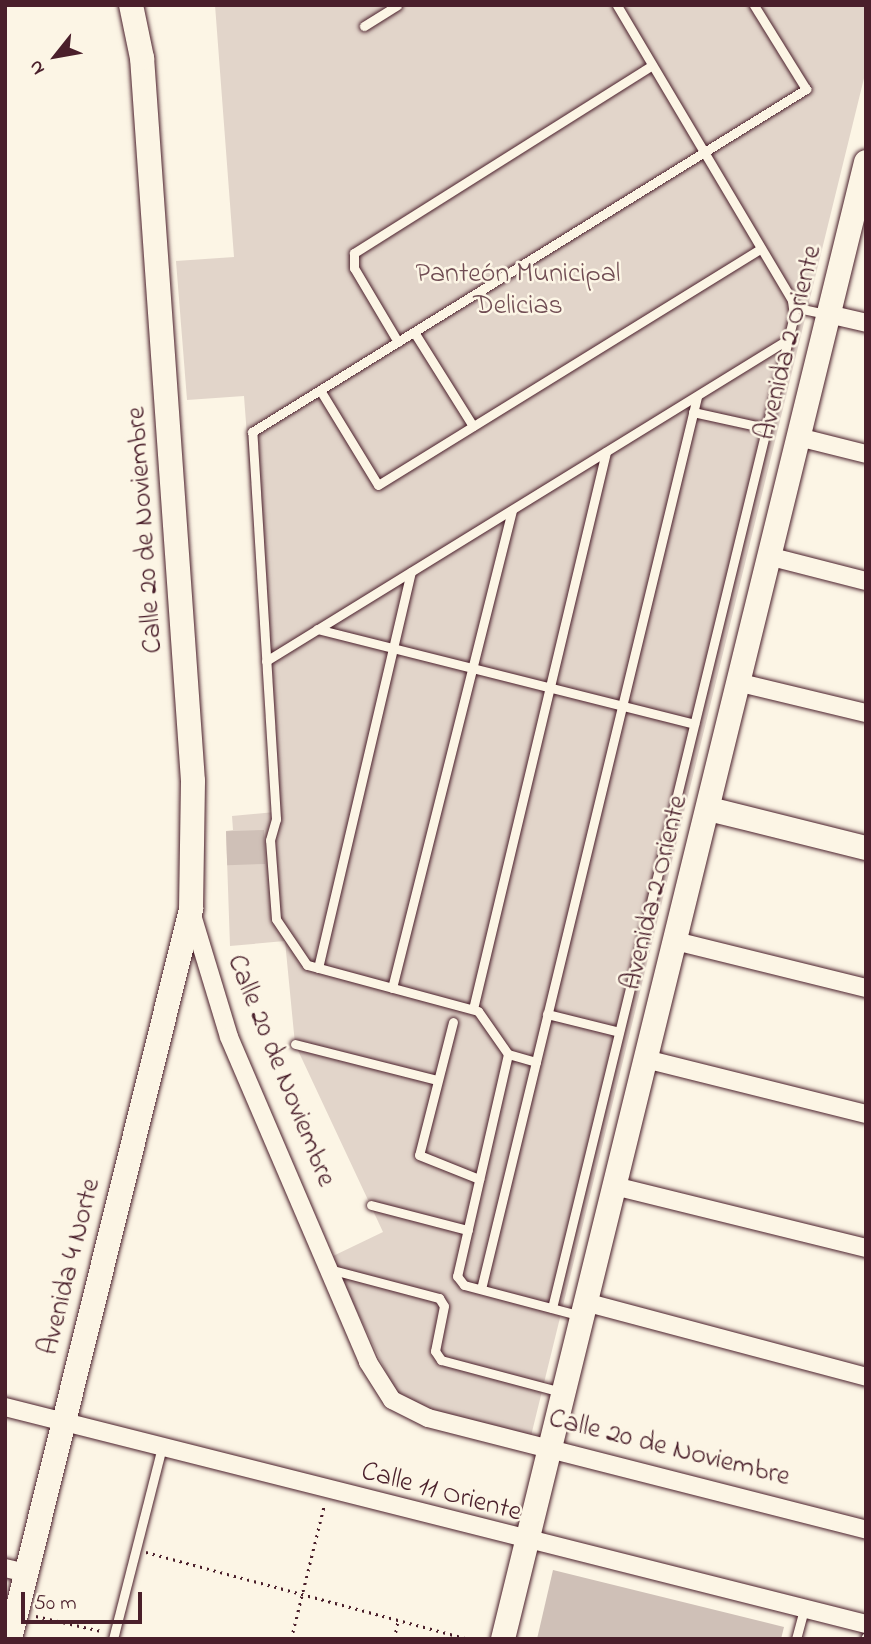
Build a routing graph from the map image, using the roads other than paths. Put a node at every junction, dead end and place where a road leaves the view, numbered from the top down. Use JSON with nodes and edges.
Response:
{"nodes":[{"id":1,"x":131,"y":5,"type":"edge"},
{"id":2,"x":397,"y":5,"type":"edge"},
{"id":3,"x":617,"y":5,"type":"edge"},
{"id":4,"x":754,"y":5,"type":"edge"},
{"id":5,"x":364,"y":26,"type":"dead end"},
{"id":6,"x":652,"y":65,"type":"junction"},
{"id":7,"x":704,"y":152,"type":"junction"},
{"id":8,"x":866,"y":162,"type":"edge"},
{"id":9,"x":863,"y":187,"type":"edge"},
{"id":10,"x":761,"y":248,"type":"junction"},
{"id":11,"x":793,"y":307,"type":"junction"},
{"id":12,"x":828,"y":314,"type":"junction"},
{"id":13,"x":866,"y":323,"type":"edge"},
{"id":14,"x":414,"y":332,"type":"junction"},
{"id":15,"x":787,"y":340,"type":"junction"},
{"id":16,"x":398,"y":342,"type":"junction"},
{"id":17,"x":320,"y":390,"type":"junction"},
{"id":18,"x":697,"y":397,"type":"junction"},
{"id":19,"x":693,"y":412,"type":"junction"},
{"id":20,"x":473,"y":426,"type":"junction"},
{"id":21,"x":766,"y":428,"type":"junction"},
{"id":22,"x":798,"y":437,"type":"junction"},
{"id":23,"x":606,"y":452,"type":"junction"},
{"id":24,"x":866,"y":454,"type":"edge"},
{"id":25,"x":512,"y":510,"type":"junction"},
{"id":26,"x":768,"y":556,"type":"junction"},
{"id":27,"x":411,"y":572,"type":"junction"},
{"id":28,"x":866,"y":581,"type":"edge"},
{"id":29,"x":317,"y":629,"type":"junction"},
{"id":30,"x":393,"y":648,"type":"junction"},
{"id":31,"x":266,"y":661,"type":"junction"},
{"id":32,"x":473,"y":668,"type":"junction"},
{"id":33,"x":737,"y":681,"type":"junction"},
{"id":34,"x":549,"y":688,"type":"junction"},
{"id":35,"x":622,"y":706,"type":"junction"},
{"id":36,"x":866,"y":713,"type":"edge"},
{"id":37,"x":694,"y":724,"type":"junction"},
{"id":38,"x":709,"y":809,"type":"junction"},
{"id":39,"x":866,"y":848,"type":"edge"},
{"id":40,"x":191,"y":909,"type":"junction"},
{"id":41,"x":675,"y":941,"type":"junction"},
{"id":42,"x":318,"y":968,"type":"junction"},
{"id":43,"x":392,"y":988,"type":"junction"},
{"id":44,"x":866,"y":988,"type":"edge"},
{"id":45,"x":472,"y":1009,"type":"junction"},
{"id":46,"x":547,"y":1014,"type":"junction"},
{"id":47,"x":453,"y":1023,"type":"dead end"},
{"id":48,"x":619,"y":1032,"type":"junction"},
{"id":49,"x":295,"y":1044,"type":"dead end"},
{"id":50,"x":508,"y":1054,"type":"junction"},
{"id":51,"x":645,"y":1059,"type":"junction"},
{"id":52,"x":536,"y":1062,"type":"junction"},
{"id":53,"x":437,"y":1080,"type":"junction"},
{"id":54,"x":866,"y":1114,"type":"edge"},
{"id":55,"x":479,"y":1179,"type":"junction"},
{"id":56,"x":614,"y":1186,"type":"junction"},
{"id":57,"x":371,"y":1205,"type":"dead end"},
{"id":58,"x":467,"y":1230,"type":"junction"},
{"id":59,"x":866,"y":1248,"type":"edge"},
{"id":60,"x":329,"y":1269,"type":"junction"},
{"id":61,"x":481,"y":1289,"type":"junction"},
{"id":62,"x":552,"y":1308,"type":"junction"},
{"id":63,"x":584,"y":1309,"type":"junction"},
{"id":64,"x":866,"y":1377,"type":"edge"},
{"id":65,"x":561,"y":1392,"type":"junction"},
{"id":66,"x":5,"y":1407,"type":"edge"},
{"id":67,"x":63,"y":1422,"type":"junction"},
{"id":68,"x":162,"y":1447,"type":"junction"},
{"id":69,"x":549,"y":1449,"type":"junction"},
{"id":70,"x":866,"y":1530,"type":"edge"},
{"id":71,"x":527,"y":1542,"type":"junction"},
{"id":72,"x":15,"y":1570,"type":"edge"},
{"id":73,"x":804,"y":1609,"type":"junction"},
{"id":74,"x":866,"y":1624,"type":"edge"},
{"id":75,"x":114,"y":1636,"type":"edge"},
{"id":76,"x":9,"y":1639,"type":"edge"},
{"id":77,"x":503,"y":1639,"type":"edge"},
{"id":78,"x":796,"y":1639,"type":"edge"}],
"edges":[{"from":1,"to":40,"type":"street","name":"Calle 20 de Noviembre"},
{"from":2,"to":5,"type":"lane"},
{"from":3,"to":6,"type":"lane"},
{"from":4,"to":7,"type":"lane"},
{"from":6,"to":7,"type":"lane"},
{"from":6,"to":16,"type":"lane"},
{"from":7,"to":10,"type":"lane"},
{"from":7,"to":14,"type":"lane"},
{"from":8,"to":9,"type":"street","name":"Avenida 2 Oriente"},
{"from":9,"to":12,"type":"street","name":"Avenida 2 Oriente"},
{"from":10,"to":11,"type":"lane"},
{"from":10,"to":20,"type":"lane"},
{"from":11,"to":12,"type":"lane"},
{"from":11,"to":15,"type":"lane"},
{"from":12,"to":13,"type":"street"},
{"from":12,"to":22,"type":"street","name":"Avenida 2 Oriente"},
{"from":14,"to":16,"type":"lane"},
{"from":14,"to":20,"type":"lane"},
{"from":15,"to":18,"type":"lane"},
{"from":15,"to":21,"type":"lane"},
{"from":16,"to":17,"type":"lane"},
{"from":17,"to":20,"type":"lane"},
{"from":17,"to":31,"type":"lane"},
{"from":18,"to":19,"type":"lane"},
{"from":18,"to":23,"type":"lane"},
{"from":19,"to":21,"type":"lane"},
{"from":19,"to":35,"type":"lane"},
{"from":21,"to":37,"type":"lane"},
{"from":22,"to":24,"type":"street"},
{"from":22,"to":26,"type":"street","name":"Avenida 2 Oriente"},
{"from":23,"to":25,"type":"lane"},
{"from":23,"to":34,"type":"lane"},
{"from":25,"to":27,"type":"lane"},
{"from":25,"to":32,"type":"lane"},
{"from":26,"to":28,"type":"street"},
{"from":26,"to":33,"type":"street","name":"Avenida 2 Oriente"},
{"from":27,"to":29,"type":"lane"},
{"from":27,"to":30,"type":"lane"},
{"from":29,"to":30,"type":"lane"},
{"from":29,"to":31,"type":"lane"},
{"from":30,"to":32,"type":"lane"},
{"from":30,"to":42,"type":"lane"},
{"from":31,"to":42,"type":"lane"},
{"from":32,"to":34,"type":"lane"},
{"from":32,"to":43,"type":"lane"},
{"from":33,"to":36,"type":"street"},
{"from":33,"to":38,"type":"street","name":"Avenida 2 Oriente"},
{"from":34,"to":35,"type":"lane"},
{"from":34,"to":45,"type":"lane"},
{"from":35,"to":37,"type":"lane"},
{"from":35,"to":46,"type":"lane"},
{"from":37,"to":48,"type":"lane"},
{"from":38,"to":39,"type":"street"},
{"from":38,"to":41,"type":"street","name":"Avenida 2 Oriente"},
{"from":40,"to":60,"type":"street","name":"Calle 20 de Noviembre"},
{"from":40,"to":67,"type":"street","name":"Avenida 4 Norte"},
{"from":41,"to":44,"type":"street"},
{"from":41,"to":51,"type":"street","name":"Avenida 2 Oriente"},
{"from":42,"to":43,"type":"lane"},
{"from":43,"to":45,"type":"lane"},
{"from":45,"to":50,"type":"lane"},
{"from":46,"to":48,"type":"lane"},
{"from":46,"to":52,"type":"lane"},
{"from":47,"to":53,"type":"lane"},
{"from":48,"to":62,"type":"lane"},
{"from":49,"to":53,"type":"lane"},
{"from":50,"to":52,"type":"lane"},
{"from":50,"to":55,"type":"lane"},
{"from":51,"to":54,"type":"street"},
{"from":51,"to":56,"type":"street","name":"Avenida 2 Oriente"},
{"from":52,"to":61,"type":"lane"},
{"from":53,"to":55,"type":"lane"},
{"from":55,"to":58,"type":"lane"},
{"from":56,"to":59,"type":"street"},
{"from":56,"to":63,"type":"street","name":"Avenida 2 Oriente"},
{"from":57,"to":58,"type":"lane"},
{"from":58,"to":61,"type":"lane"},
{"from":60,"to":65,"type":"lane"},
{"from":60,"to":69,"type":"street","name":"Calle 20 de Noviembre"},
{"from":61,"to":62,"type":"lane"},
{"from":62,"to":63,"type":"lane"},
{"from":63,"to":64,"type":"street"},
{"from":63,"to":65,"type":"street","name":"Avenida 2 Oriente"},
{"from":65,"to":69,"type":"street","name":"Avenida 2 Oriente"},
{"from":66,"to":67,"type":"street","name":"Calle 11 Oriente"},
{"from":67,"to":68,"type":"street","name":"Calle 11 Oriente"},
{"from":67,"to":72,"type":"street","name":"Avenida 4 Norte"},
{"from":68,"to":71,"type":"street","name":"Calle 11 Oriente"},
{"from":68,"to":75,"type":"lane"},
{"from":69,"to":70,"type":"street","name":"Calle 20 de Noviembre"},
{"from":69,"to":71,"type":"street","name":"Avenida 2 Oriente"},
{"from":71,"to":73,"type":"street","name":"Calle 11 Oriente"},
{"from":71,"to":77,"type":"street","name":"Avenida 2 Oriente"},
{"from":72,"to":76,"type":"street","name":"Avenida 4 Norte"},
{"from":73,"to":74,"type":"street","name":"Calle 11 Oriente"},
{"from":73,"to":78,"type":"lane"}]}
